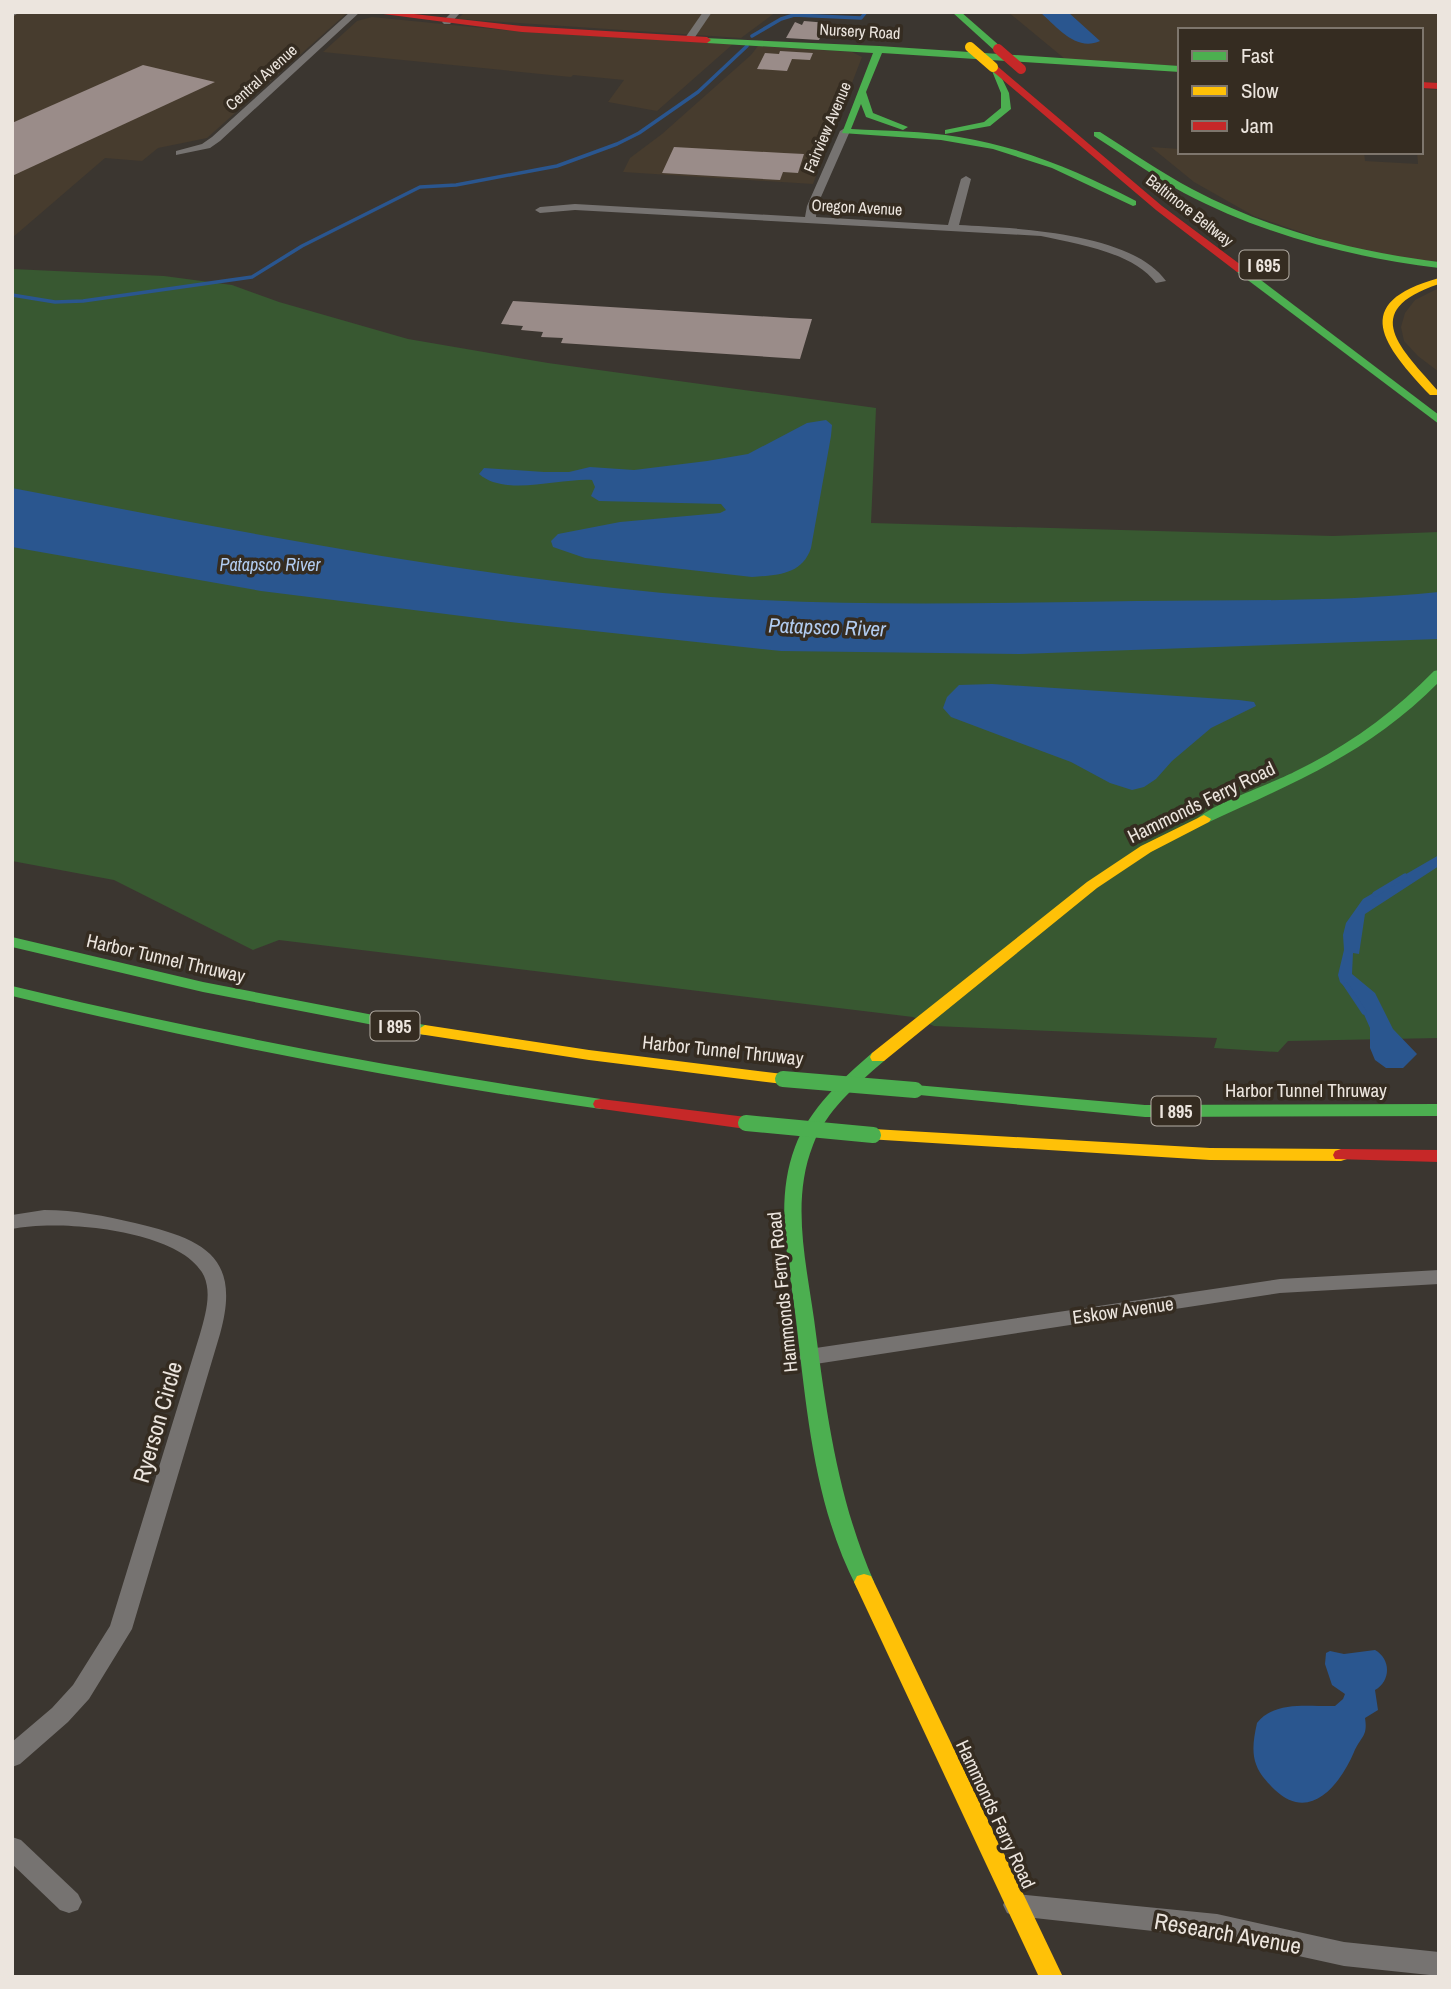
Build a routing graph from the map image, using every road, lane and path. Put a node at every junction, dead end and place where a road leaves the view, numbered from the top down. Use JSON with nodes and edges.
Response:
{"nodes":[{"id":1,"x":356,"y":12,"type":"edge"},
{"id":2,"x":372,"y":12,"type":"edge"},
{"id":3,"x":708,"y":12,"type":"edge"},
{"id":4,"x":956,"y":12,"type":"edge"},
{"id":5,"x":452,"y":17,"type":"edge"},
{"id":6,"x":690,"y":38,"type":"junction"},
{"id":7,"x":965,"y":43,"type":"dead end"},
{"id":8,"x":879,"y":49,"type":"junction"},
{"id":9,"x":993,"y":67,"type":"junction"},
{"id":10,"x":1178,"y":69,"type":"edge"},
{"id":11,"x":861,"y":92,"type":"junction"},
{"id":12,"x":846,"y":129,"type":"junction"},
{"id":13,"x":925,"y":132,"type":"junction"},
{"id":14,"x":1097,"y":134,"type":"junction"},
{"id":15,"x":180,"y":153,"type":"dead end"},
{"id":16,"x":966,"y":179,"type":"dead end"},
{"id":17,"x":540,"y":210,"type":"dead end"},
{"id":18,"x":1196,"y":213,"type":"dead end"},
{"id":19,"x":810,"y":220,"type":"junction"},
{"id":20,"x":953,"y":228,"type":"junction"},
{"id":21,"x":1439,"y":265,"type":"edge"},
{"id":22,"x":1251,"y":280,"type":"junction"},
{"id":23,"x":1160,"y":281,"type":"dead end"},
{"id":24,"x":1439,"y":281,"type":"edge"},
{"id":25,"x":1378,"y":351,"type":"dead end"},
{"id":26,"x":1436,"y":394,"type":"edge"},
{"id":27,"x":1432,"y":416,"type":"edge"},
{"id":28,"x":1439,"y":674,"type":"edge"},
{"id":29,"x":12,"y":942,"type":"edge"},
{"id":30,"x":12,"y":991,"type":"edge"},
{"id":31,"x":1439,"y":1110,"type":"edge"},
{"id":32,"x":1210,"y":1154,"type":"junction"},
{"id":33,"x":1439,"y":1156,"type":"edge"},
{"id":34,"x":1439,"y":1167,"type":"edge"},
{"id":35,"x":12,"y":1222,"type":"edge"},
{"id":36,"x":1439,"y":1277,"type":"edge"},
{"id":37,"x":809,"y":1357,"type":"junction"},
{"id":38,"x":12,"y":1757,"type":"edge"},
{"id":39,"x":12,"y":1848,"type":"edge"},
{"id":40,"x":69,"y":1902,"type":"dead end"},
{"id":41,"x":1016,"y":1905,"type":"junction"},
{"id":42,"x":1439,"y":1964,"type":"edge"},
{"id":43,"x":1051,"y":1977,"type":"edge"}],
"edges":[{"from":1,"to":15,"type":"street","name":"Central Avenue"},
{"from":2,"to":5,"type":"main road","name":"Nursery Road"},
{"from":3,"to":6,"type":"street"},
{"from":4,"to":14,"type":"main road","name":"Baltimore Beltway","bridge":true},
{"from":5,"to":6,"type":"main road","name":"Nursery Road"},
{"from":6,"to":8,"type":"main road","name":"Nursery Road"},
{"from":7,"to":9,"type":"main road","name":"Baltimore Beltway","number":"I 695","bridge":true},
{"from":8,"to":10,"type":"main road","name":"Nursery Road"},
{"from":8,"to":11,"type":"main road","name":"Fairview Avenue"},
{"from":9,"to":13,"type":"main road"},
{"from":9,"to":22,"type":"main road","name":"Baltimore Beltway","number":"I 695"},
{"from":11,"to":12,"type":"main road","name":"Fairview Avenue"},
{"from":11,"to":13,"type":"main road"},
{"from":12,"to":13,"type":"main road"},
{"from":12,"to":19,"type":"street","name":"Fairview Avenue"},
{"from":12,"to":22,"type":"main road"},
{"from":14,"to":18,"type":"main road","name":"Baltimore Beltway"},
{"from":14,"to":21,"type":"main road"},
{"from":16,"to":20,"type":"street"},
{"from":17,"to":19,"type":"street","name":"Oregon Avenue"},
{"from":19,"to":20,"type":"street","name":"Oregon Avenue"},
{"from":20,"to":23,"type":"street","name":"Oregon Avenue"},
{"from":22,"to":27,"type":"main road","name":"Baltimore Beltway","number":"I 695"},
{"from":24,"to":26,"type":"main road"},
{"from":25,"to":26,"type":"main road"},
{"from":28,"to":37,"type":"main road","name":"Hammonds Ferry Road"},
{"from":29,"to":31,"type":"main road","name":"Harbor Tunnel Thruway","number":"I 895","bridge":true},
{"from":30,"to":32,"type":"main road","number":"I 895","bridge":true},
{"from":32,"to":33,"type":"main road","number":"I 895"},
{"from":32,"to":34,"type":"main road"},
{"from":35,"to":38,"type":"street","name":"Ryerson Circle"},
{"from":36,"to":37,"type":"street","name":"Eskow Avenue"},
{"from":37,"to":41,"type":"main road","name":"Hammonds Ferry Road"},
{"from":39,"to":40,"type":"street"},
{"from":41,"to":42,"type":"street","name":"Research Avenue"},
{"from":41,"to":43,"type":"main road","name":"Hammonds Ferry Road"}]}
